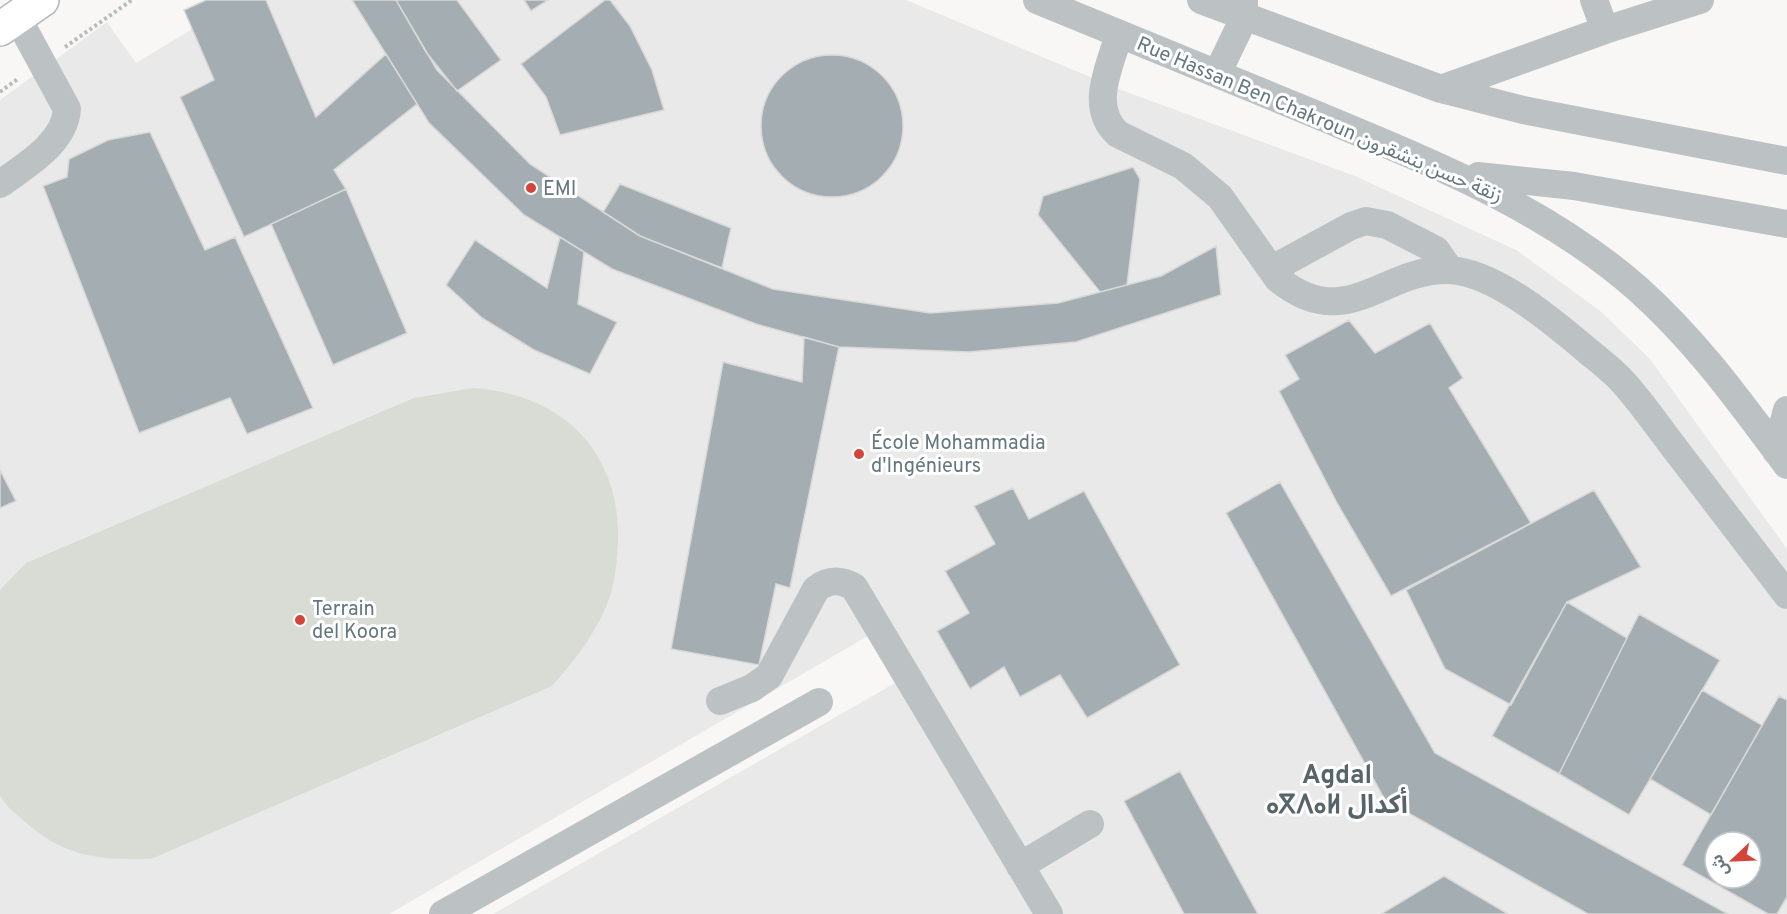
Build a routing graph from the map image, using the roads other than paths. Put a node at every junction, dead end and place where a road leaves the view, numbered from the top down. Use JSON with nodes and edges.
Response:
{"nodes":[{"id":1,"x":1037,"y":0,"type":"edge"},
{"id":2,"x":1201,"y":0,"type":"edge"},
{"id":3,"x":1594,"y":0,"type":"edge"},
{"id":4,"x":1700,"y":0,"type":"edge"},
{"id":5,"x":1244,"y":9,"type":"edge"},
{"id":6,"x":20,"y":16,"type":"edge"},
{"id":7,"x":1605,"y":30,"type":"junction"},
{"id":8,"x":1119,"y":34,"type":"junction"},
{"id":9,"x":1217,"y":74,"type":"junction"},
{"id":10,"x":1441,"y":89,"type":"junction"},
{"id":11,"x":1787,"y":161,"type":"edge"},
{"id":12,"x":1457,"y":173,"type":"junction"},
{"id":13,"x":0,"y":184,"type":"edge"},
{"id":14,"x":1787,"y":224,"type":"edge"},
{"id":15,"x":1272,"y":269,"type":"junction"},
{"id":16,"x":1450,"y":270,"type":"junction"},
{"id":17,"x":1787,"y":410,"type":"edge"},
{"id":18,"x":1782,"y":458,"type":"edge"},
{"id":19,"x":1787,"y":595,"type":"edge"},
{"id":20,"x":720,"y":701,"type":"dead end"},
{"id":21,"x":819,"y":702,"type":"dead end"},
{"id":22,"x":1090,"y":824,"type":"dead end"},
{"id":23,"x":1020,"y":866,"type":"junction"},
{"id":24,"x":443,"y":914,"type":"edge"},
{"id":25,"x":1048,"y":914,"type":"edge"}],
"edges":[{"from":1,"to":8,"type":"street","name":"Rue Hassan Ben Chakroun زنقة حسن بنشقرون"},
{"from":2,"to":5,"type":"street"},
{"from":3,"to":7,"type":"street"},
{"from":4,"to":7,"type":"street"},
{"from":5,"to":9,"type":"street"},
{"from":5,"to":10,"type":"street"},
{"from":6,"to":13,"type":"street"},
{"from":7,"to":10,"type":"street"},
{"from":8,"to":9,"type":"street","name":"Rue Hassan Ben Chakroun زنقة حسن بنشقرون"},
{"from":8,"to":15,"type":"street"},
{"from":9,"to":12,"type":"street","name":"Rue Hassan Ben Chakroun زنقة حسن بنشقرون"},
{"from":10,"to":11,"type":"street"},
{"from":12,"to":14,"type":"street"},
{"from":12,"to":18,"type":"street","name":"Rue Hassan Ben Chakroun زنقة حسن بنشقرون"},
{"from":15,"to":16,"type":"street"},
{"from":15,"to":16,"type":"street"},
{"from":16,"to":19,"type":"street"},
{"from":17,"to":18,"type":"street"},
{"from":20,"to":23,"type":"street"},
{"from":21,"to":24,"type":"street"},
{"from":22,"to":23,"type":"street"},
{"from":23,"to":25,"type":"street"}]}
